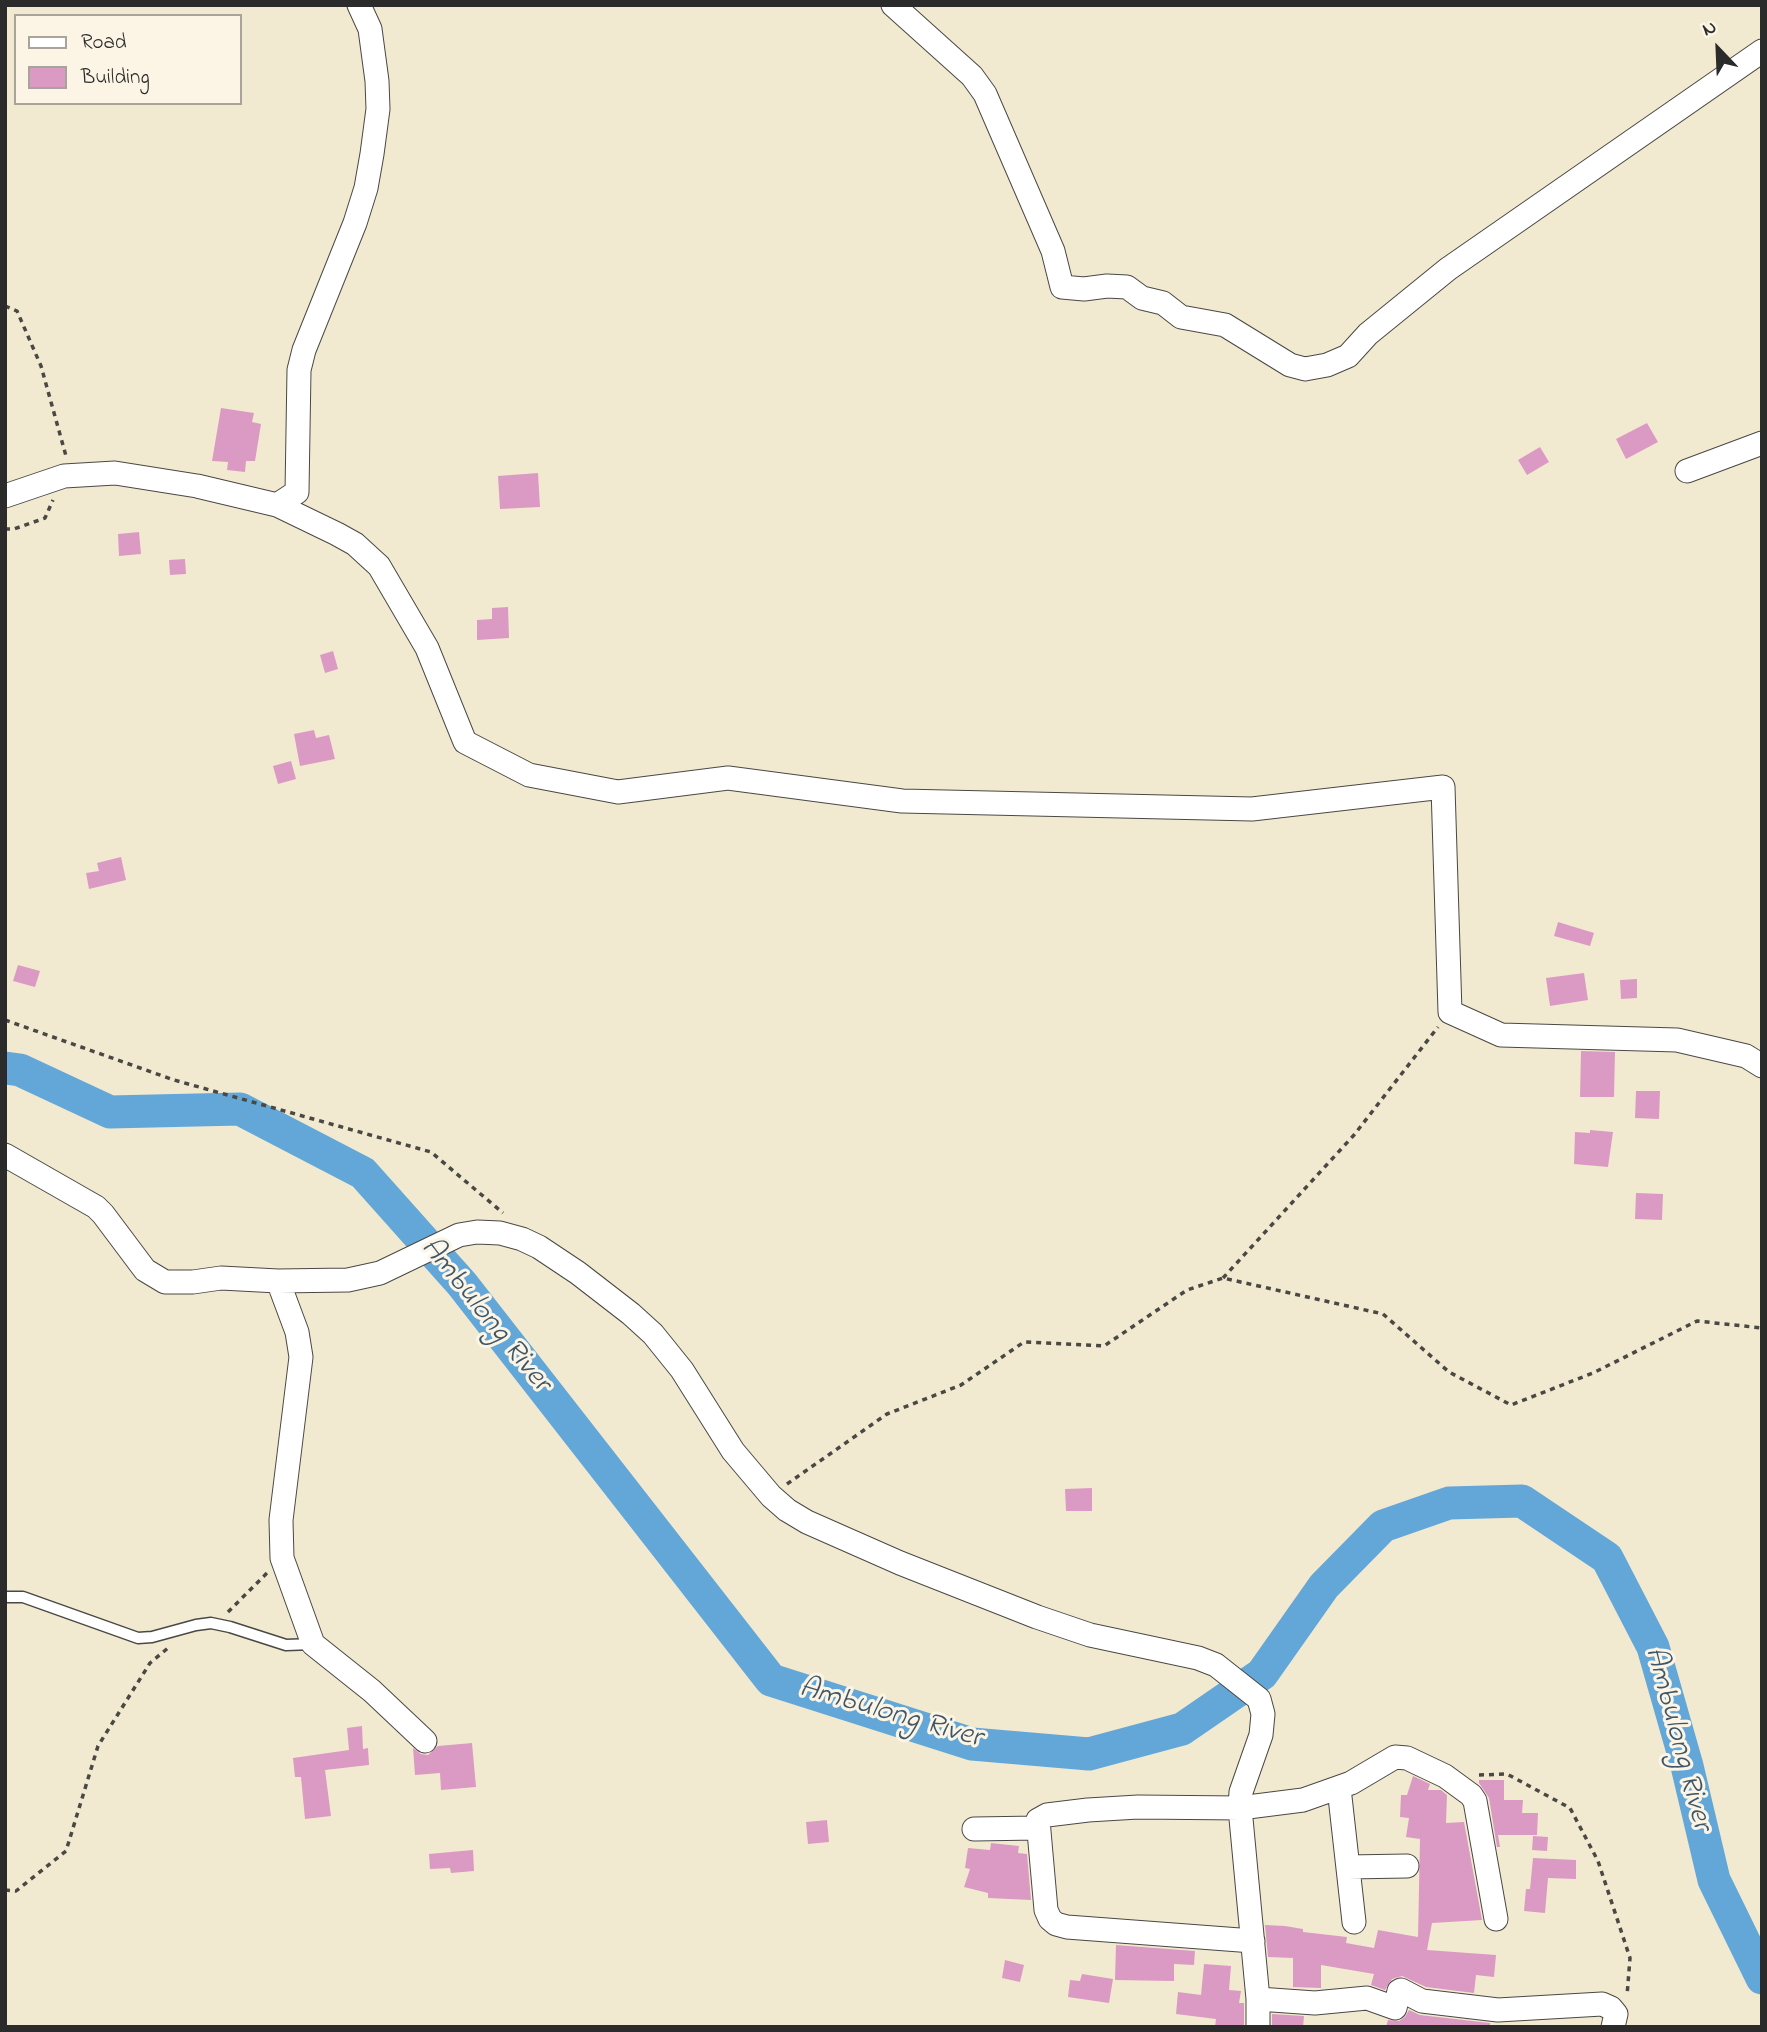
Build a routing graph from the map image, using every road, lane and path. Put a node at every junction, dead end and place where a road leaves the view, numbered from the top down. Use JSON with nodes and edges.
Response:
{"nodes":[{"id":1,"x":359,"y":5,"type":"edge"},
{"id":2,"x":893,"y":5,"type":"edge"},
{"id":3,"x":1762,"y":51,"type":"edge"},
{"id":4,"x":5,"y":306,"type":"edge"},
{"id":5,"x":1762,"y":443,"type":"edge"},
{"id":6,"x":1686,"y":471,"type":"dead end"},
{"id":7,"x":64,"y":476,"type":"junction"},
{"id":8,"x":5,"y":496,"type":"edge"},
{"id":9,"x":277,"y":505,"type":"junction"},
{"id":10,"x":5,"y":529,"type":"edge"},
{"id":11,"x":1450,"y":1012,"type":"junction"},
{"id":12,"x":5,"y":1020,"type":"edge"},
{"id":13,"x":1762,"y":1066,"type":"edge"},
{"id":14,"x":5,"y":1155,"type":"edge"},
{"id":15,"x":522,"y":1239,"type":"junction"},
{"id":16,"x":1223,"y":1278,"type":"junction"},
{"id":17,"x":278,"y":1281,"type":"junction"},
{"id":18,"x":1762,"y":1328,"type":"edge"},
{"id":19,"x":771,"y":1496,"type":"junction"},
{"id":20,"x":282,"y":1558,"type":"junction"},
{"id":21,"x":5,"y":1597,"type":"edge"},
{"id":22,"x":196,"y":1625,"type":"junction"},
{"id":23,"x":313,"y":1644,"type":"junction"},
{"id":24,"x":425,"y":1741,"type":"dead end"},
{"id":25,"x":1445,"y":1776,"type":"junction"},
{"id":26,"x":1339,"y":1788,"type":"junction"},
{"id":27,"x":1240,"y":1808,"type":"junction"},
{"id":28,"x":1037,"y":1828,"type":"junction"},
{"id":29,"x":974,"y":1829,"type":"dead end"},
{"id":30,"x":1407,"y":1866,"type":"dead end"},
{"id":31,"x":1348,"y":1867,"type":"junction"},
{"id":32,"x":5,"y":1890,"type":"edge"},
{"id":33,"x":1496,"y":1919,"type":"dead end"},
{"id":34,"x":1354,"y":1922,"type":"dead end"},
{"id":35,"x":1253,"y":1941,"type":"junction"},
{"id":36,"x":1258,"y":1999,"type":"junction"},
{"id":37,"x":1615,"y":2022,"type":"edge"},
{"id":38,"x":1258,"y":2027,"type":"edge"}],
"edges":[{"from":1,"to":9,"type":"street"},
{"from":2,"to":3,"type":"street"},
{"from":4,"to":7,"type":"path"},
{"from":5,"to":6,"type":"street"},
{"from":7,"to":8,"type":"street"},
{"from":7,"to":9,"type":"street"},
{"from":7,"to":10,"type":"path"},
{"from":9,"to":11,"type":"street"},
{"from":11,"to":13,"type":"street"},
{"from":11,"to":16,"type":"path"},
{"from":12,"to":15,"type":"path"},
{"from":14,"to":17,"type":"street"},
{"from":15,"to":17,"type":"street"},
{"from":15,"to":19,"type":"street"},
{"from":16,"to":18,"type":"path"},
{"from":16,"to":19,"type":"path"},
{"from":17,"to":20,"type":"street"},
{"from":19,"to":27,"type":"street"},
{"from":20,"to":22,"type":"path"},
{"from":20,"to":23,"type":"street"},
{"from":21,"to":22,"type":"lane"},
{"from":22,"to":23,"type":"lane"},
{"from":22,"to":32,"type":"path"},
{"from":23,"to":24,"type":"street"},
{"from":25,"to":26,"type":"street"},
{"from":25,"to":33,"type":"street"},
{"from":25,"to":37,"type":"path"},
{"from":26,"to":27,"type":"street"},
{"from":26,"to":31,"type":"street"},
{"from":27,"to":28,"type":"street"},
{"from":27,"to":35,"type":"street"},
{"from":28,"to":29,"type":"street"},
{"from":28,"to":35,"type":"street"},
{"from":30,"to":31,"type":"street"},
{"from":31,"to":34,"type":"street"},
{"from":35,"to":36,"type":"street"},
{"from":36,"to":37,"type":"street"},
{"from":36,"to":38,"type":"street"}]}
